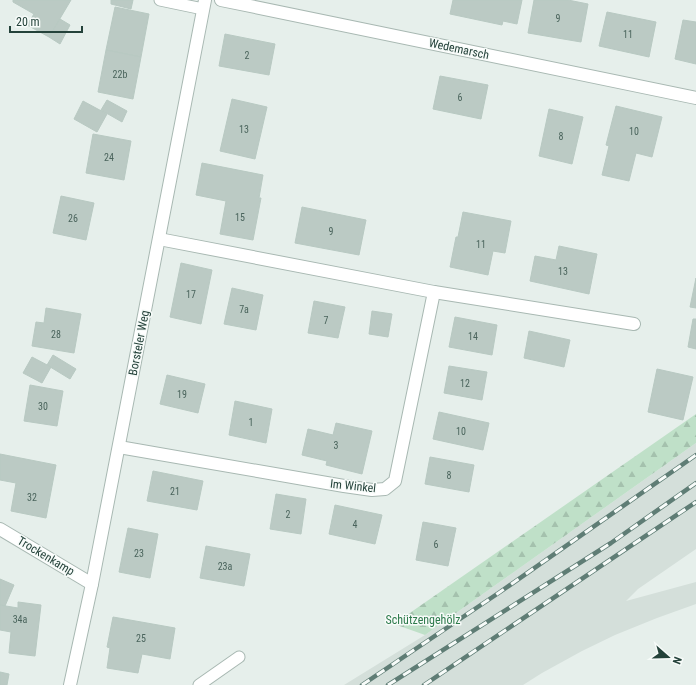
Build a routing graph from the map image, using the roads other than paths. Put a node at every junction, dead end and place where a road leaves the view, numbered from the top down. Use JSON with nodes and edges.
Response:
{"nodes":[{"id":1,"x":160,"y":0,"type":"edge"},
{"id":2,"x":221,"y":0,"type":"edge"},
{"id":3,"x":204,"y":4,"type":"edge"},
{"id":4,"x":696,"y":98,"type":"edge"},
{"id":5,"x":159,"y":239,"type":"junction"},
{"id":6,"x":434,"y":292,"type":"junction"},
{"id":7,"x":634,"y":324,"type":"dead end"},
{"id":8,"x":119,"y":447,"type":"junction"},
{"id":9,"x":0,"y":529,"type":"edge"},
{"id":10,"x":92,"y":584,"type":"junction"},
{"id":11,"x":238,"y":657,"type":"dead end"},
{"id":12,"x":70,"y":685,"type":"edge"},
{"id":13,"x":199,"y":685,"type":"edge"}],
"edges":[{"from":1,"to":3,"type":"lane"},
{"from":2,"to":4,"type":"street","name":"Wedemarsch"},
{"from":3,"to":5,"type":"street","name":"Borsteler Weg"},
{"from":5,"to":6,"type":"street"},
{"from":5,"to":8,"type":"street","name":"Borsteler Weg"},
{"from":6,"to":7,"type":"street"},
{"from":6,"to":8,"type":"street","name":"Im Winkel"},
{"from":8,"to":10,"type":"street","name":"Borsteler Weg"},
{"from":9,"to":10,"type":"street","name":"Trockenkamp"},
{"from":10,"to":12,"type":"street","name":"Borsteler Weg"},
{"from":11,"to":13,"type":"lane"}]}
